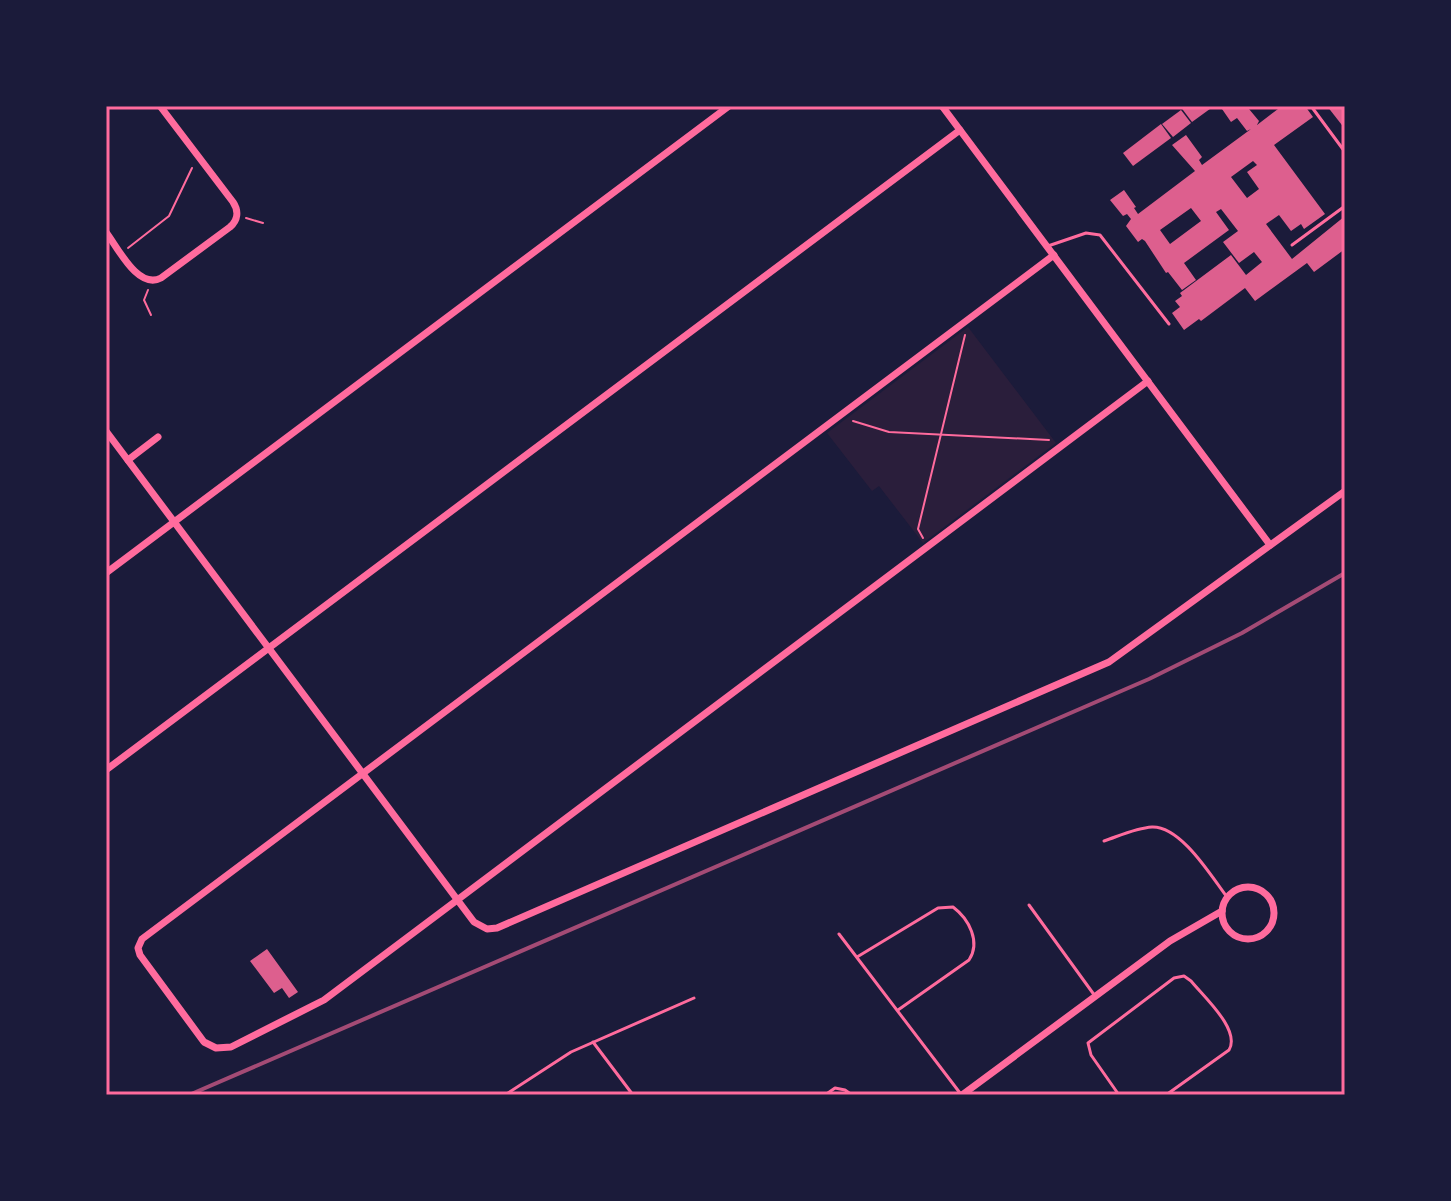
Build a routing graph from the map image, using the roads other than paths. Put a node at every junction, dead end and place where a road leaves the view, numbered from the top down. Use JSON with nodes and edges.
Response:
{"nodes":[{"id":1,"x":160,"y":106,"type":"edge"},
{"id":2,"x":729,"y":106,"type":"edge"},
{"id":3,"x":942,"y":106,"type":"edge"},
{"id":4,"x":1311,"y":106,"type":"edge"},
{"id":5,"x":960,"y":130,"type":"junction"},
{"id":6,"x":1345,"y":152,"type":"edge"},
{"id":7,"x":1345,"y":206,"type":"edge"},
{"id":8,"x":106,"y":232,"type":"edge"},
{"id":9,"x":1292,"y":245,"type":"dead end"},
{"id":10,"x":1047,"y":246,"type":"junction"},
{"id":11,"x":1054,"y":255,"type":"junction"},
{"id":12,"x":1169,"y":324,"type":"dead end"},
{"id":13,"x":1148,"y":381,"type":"junction"},
{"id":14,"x":106,"y":431,"type":"edge"},
{"id":15,"x":158,"y":437,"type":"dead end"},
{"id":16,"x":128,"y":460,"type":"junction"},
{"id":17,"x":1345,"y":491,"type":"edge"},
{"id":18,"x":174,"y":522,"type":"junction"},
{"id":19,"x":1270,"y":545,"type":"junction"},
{"id":20,"x":106,"y":573,"type":"edge"},
{"id":21,"x":269,"y":648,"type":"junction"},
{"id":22,"x":106,"y":770,"type":"edge"},
{"id":23,"x":363,"y":773,"type":"junction"},
{"id":24,"x":1104,"y":841,"type":"dead end"},
{"id":25,"x":1227,"y":897,"type":"junction"},
{"id":26,"x":458,"y":900,"type":"junction"},
{"id":27,"x":1029,"y":905,"type":"dead end"},
{"id":28,"x":1222,"y":911,"type":"junction"},
{"id":29,"x":839,"y":934,"type":"dead end"},
{"id":30,"x":857,"y":957,"type":"junction"},
{"id":31,"x":1095,"y":996,"type":"junction"},
{"id":32,"x":694,"y":998,"type":"dead end"},
{"id":33,"x":898,"y":1010,"type":"junction"},
{"id":34,"x":593,"y":1042,"type":"junction"},
{"id":35,"x":505,"y":1095,"type":"edge"},
{"id":36,"x":633,"y":1095,"type":"edge"},
{"id":37,"x":825,"y":1095,"type":"edge"},
{"id":38,"x":852,"y":1095,"type":"edge"},
{"id":39,"x":962,"y":1095,"type":"edge"},
{"id":40,"x":1119,"y":1095,"type":"edge"},
{"id":41,"x":1166,"y":1095,"type":"edge"}],
"edges":[{"from":1,"to":8,"type":"street"},
{"from":2,"to":18,"type":"street"},
{"from":3,"to":5,"type":"street"},
{"from":4,"to":6,"type":"lane"},
{"from":5,"to":10,"type":"street"},
{"from":5,"to":21,"type":"street"},
{"from":7,"to":9,"type":"lane"},
{"from":10,"to":11,"type":"street"},
{"from":10,"to":12,"type":"lane"},
{"from":11,"to":13,"type":"street"},
{"from":11,"to":23,"type":"street"},
{"from":13,"to":19,"type":"street"},
{"from":13,"to":26,"type":"street"},
{"from":14,"to":16,"type":"street"},
{"from":15,"to":16,"type":"street"},
{"from":16,"to":18,"type":"street"},
{"from":17,"to":19,"type":"street"},
{"from":18,"to":20,"type":"street"},
{"from":18,"to":21,"type":"street"},
{"from":19,"to":26,"type":"street"},
{"from":21,"to":22,"type":"street"},
{"from":21,"to":23,"type":"street"},
{"from":23,"to":26,"type":"street"},
{"from":23,"to":26,"type":"street"},
{"from":24,"to":25,"type":"lane"},
{"from":25,"to":28,"type":"street"},
{"from":25,"to":28,"type":"street"},
{"from":27,"to":31,"type":"lane"},
{"from":28,"to":31,"type":"street"},
{"from":29,"to":30,"type":"lane"},
{"from":30,"to":33,"type":"lane"},
{"from":30,"to":33,"type":"lane"},
{"from":31,"to":39,"type":"street"},
{"from":32,"to":34,"type":"lane"},
{"from":33,"to":39,"type":"lane"},
{"from":34,"to":35,"type":"lane"},
{"from":34,"to":36,"type":"lane"},
{"from":37,"to":38,"type":"lane"},
{"from":40,"to":41,"type":"lane"}]}
